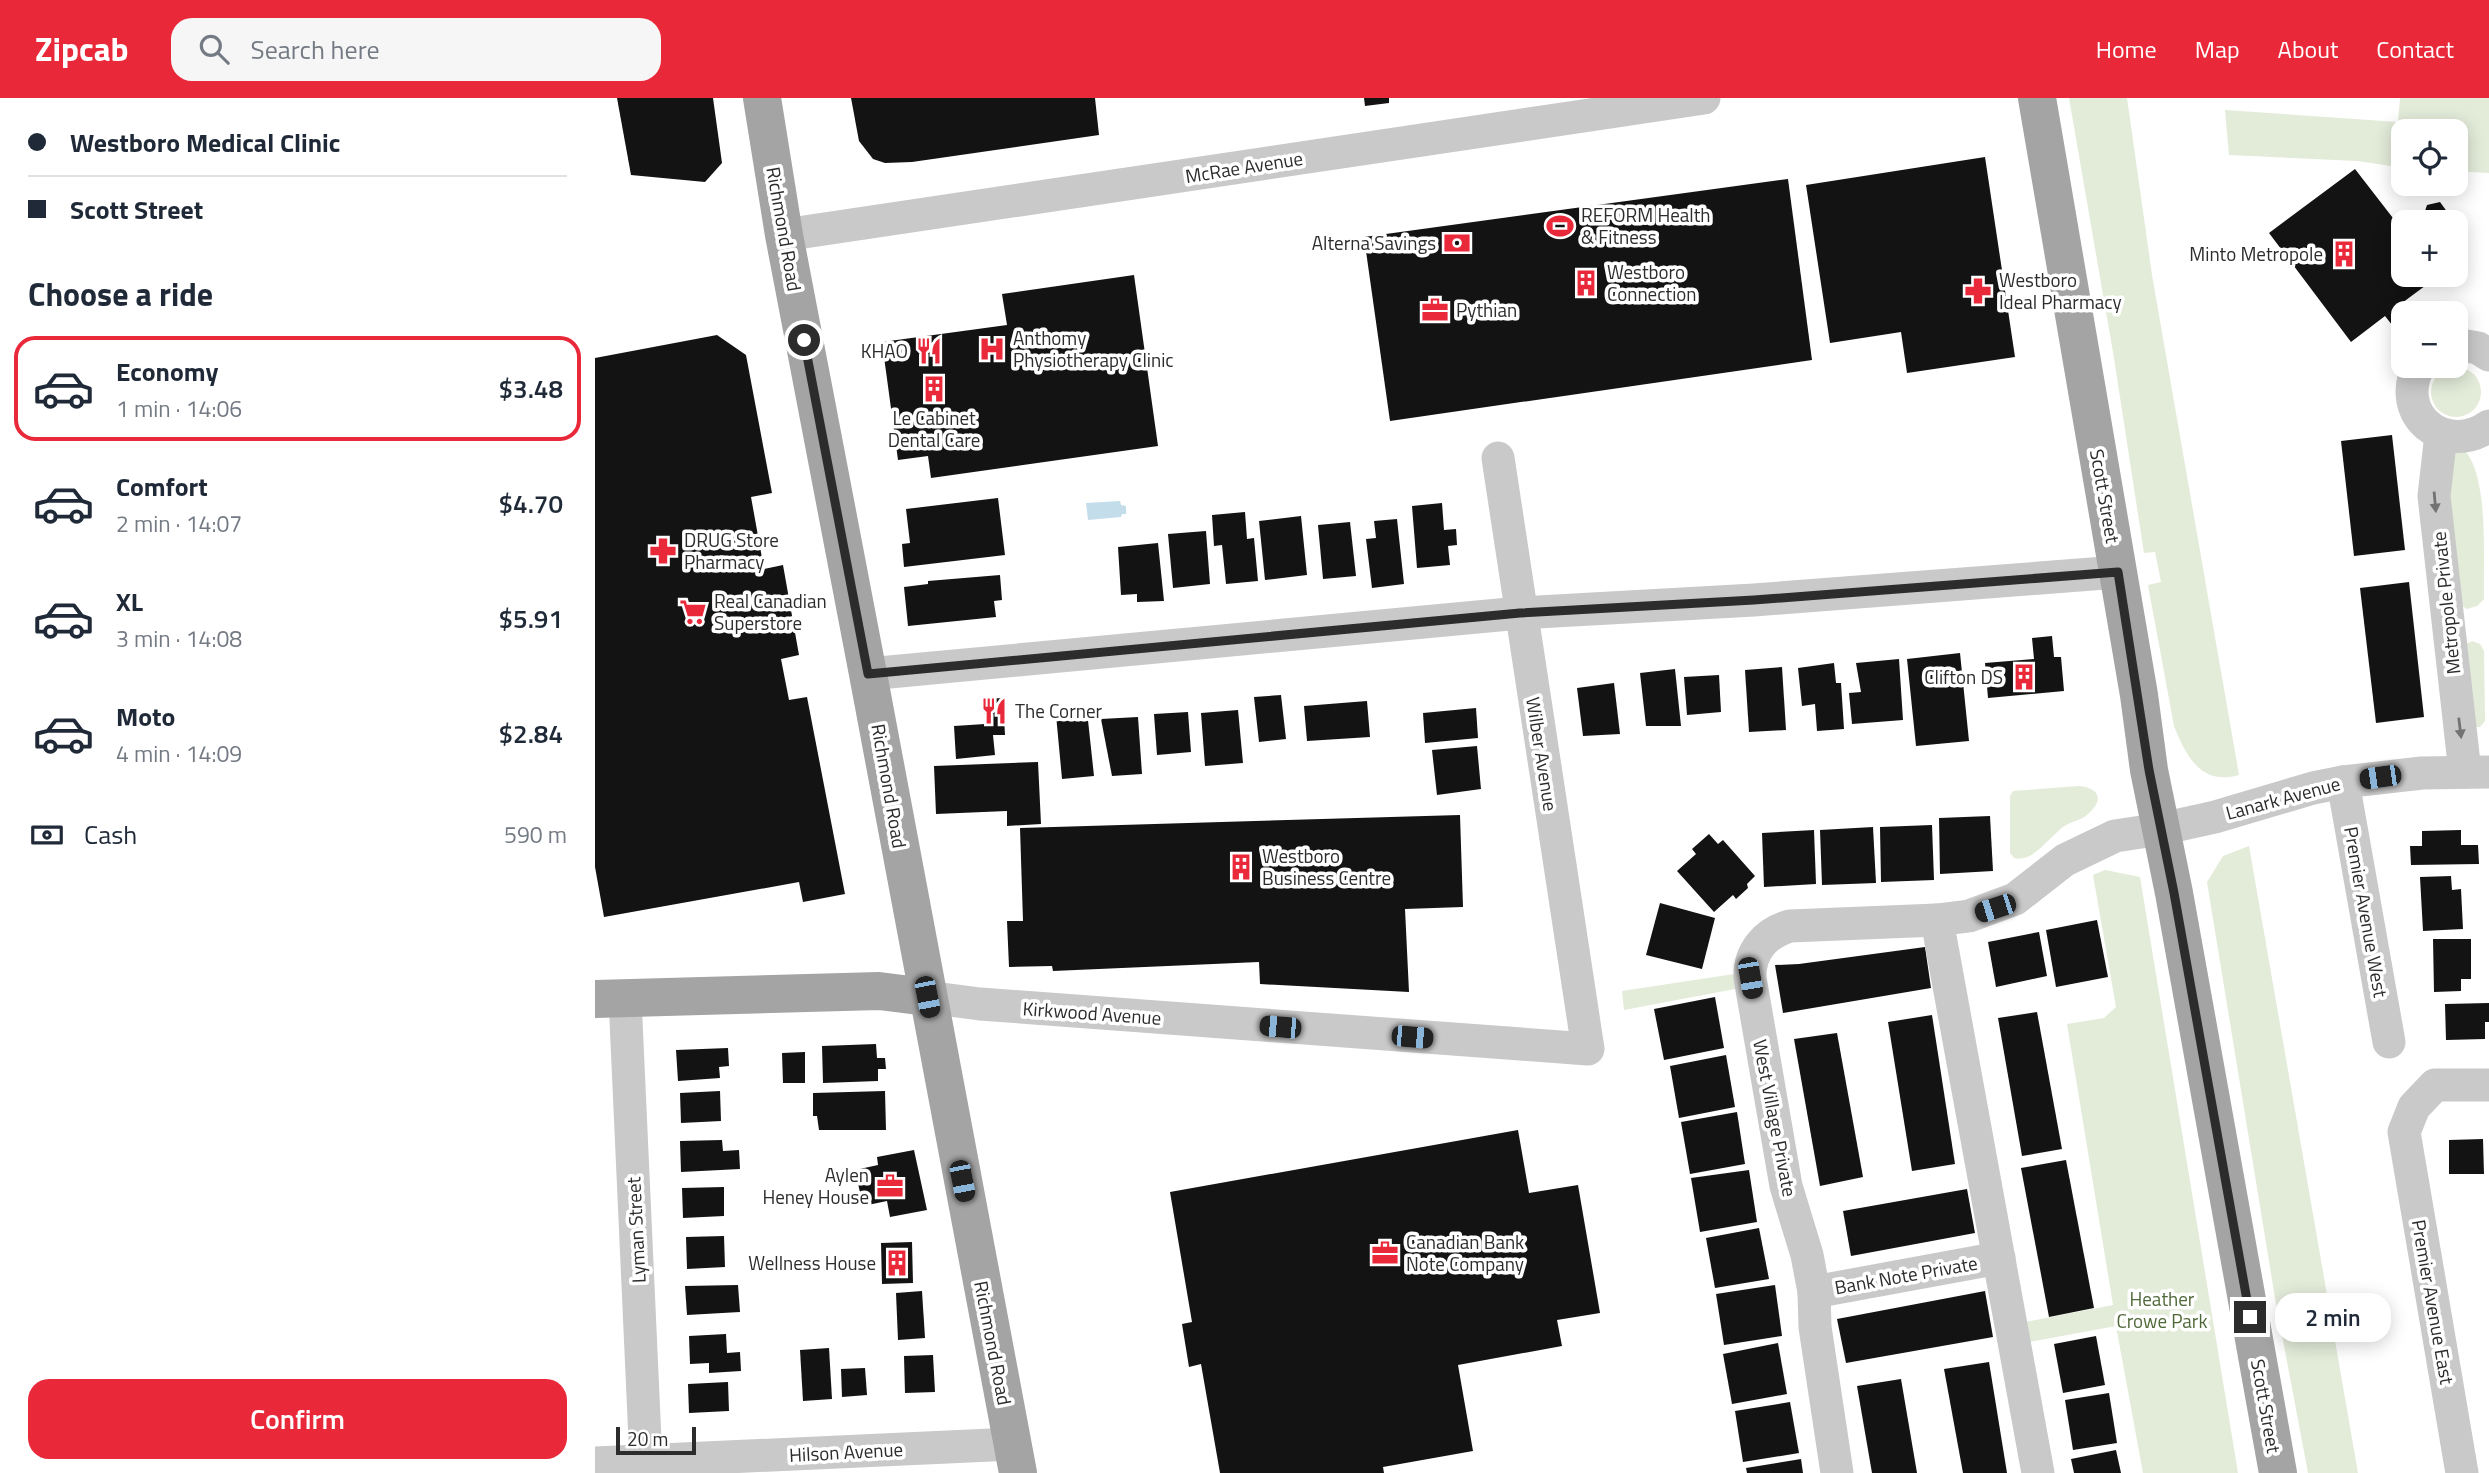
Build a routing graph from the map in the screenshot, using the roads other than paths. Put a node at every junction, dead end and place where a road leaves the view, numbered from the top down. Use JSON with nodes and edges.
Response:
{"nodes":[{"id":1,"x":762,"y":98,"type":"edge"},
{"id":2,"x":1704,"y":98,"type":"edge"},
{"id":3,"x":2037,"y":98,"type":"edge"},
{"id":4,"x":784,"y":235,"type":"junction"},
{"id":5,"x":2468,"y":346,"type":"edge"},
{"id":6,"x":2489,"y":355,"type":"edge"},
{"id":7,"x":2415,"y":378,"type":"edge"},
{"id":8,"x":2441,"y":434,"type":"junction"},
{"id":9,"x":2486,"y":438,"type":"edge"},
{"id":10,"x":1498,"y":458,"type":"dead end"},
{"id":11,"x":2118,"y":572,"type":"junction"},
{"id":12,"x":1520,"y":613,"type":"junction"},
{"id":13,"x":868,"y":674,"type":"junction"},
{"id":14,"x":2477,"y":772,"type":"edge"},
{"id":15,"x":2328,"y":785,"type":"junction"},
{"id":16,"x":2161,"y":829,"type":"junction"},
{"id":17,"x":1937,"y":920,"type":"junction"},
{"id":18,"x":927,"y":997,"type":"junction"},
{"id":19,"x":610,"y":998,"type":"edge"},
{"id":20,"x":2389,"y":1042,"type":"dead end"},
{"id":21,"x":1588,"y":1049,"type":"joint"},
{"id":22,"x":2489,"y":1085,"type":"edge"},
{"id":23,"x":1999,"y":1258,"type":"junction"},
{"id":24,"x":1814,"y":1292,"type":"junction"},
{"id":25,"x":1015,"y":1458,"type":"edge"},
{"id":26,"x":646,"y":1462,"type":"junction"},
{"id":27,"x":595,"y":1463,"type":"edge"},
{"id":28,"x":1837,"y":1473,"type":"edge"},
{"id":29,"x":2038,"y":1473,"type":"edge"},
{"id":30,"x":2278,"y":1473,"type":"edge"},
{"id":31,"x":2462,"y":1473,"type":"edge"}],
"edges":[{"from":1,"to":4,"type":"main road","name":"Richmond Road"},
{"from":2,"to":4,"type":"street","name":"McRae Avenue"},
{"from":3,"to":11,"type":"main road","name":"Scott Street"},
{"from":4,"to":13,"type":"main road","name":"Richmond Road"},
{"from":5,"to":6,"type":"street"},
{"from":7,"to":8,"type":"street"},
{"from":8,"to":9,"type":"street"},
{"from":8,"to":14,"type":"street","name":"Metropole Private","one_way":true},
{"from":10,"to":12,"type":"street","name":"Wilber Avenue"},
{"from":11,"to":12,"type":"street"},
{"from":11,"to":16,"type":"main road","name":"Scott Street"},
{"from":12,"to":13,"type":"street"},
{"from":12,"to":21,"type":"street","name":"Wilber Avenue"},
{"from":13,"to":18,"type":"main road","name":"Richmond Road"},
{"from":14,"to":15,"type":"street","name":"Lanark Avenue"},
{"from":15,"to":16,"type":"street","name":"Lanark Avenue"},
{"from":15,"to":20,"type":"street","name":"Premier Avenue West"},
{"from":16,"to":17,"type":"street","name":"West Village Private"},
{"from":16,"to":30,"type":"main road","name":"Scott Street"},
{"from":17,"to":23,"type":"street"},
{"from":17,"to":24,"type":"street","name":"West Village Private"},
{"from":18,"to":19,"type":"main road","name":"Kirkwood Avenue"},
{"from":18,"to":21,"type":"street","name":"Kirkwood Avenue"},
{"from":18,"to":25,"type":"main road","name":"Richmond Road"},
{"from":19,"to":26,"type":"street","name":"Lyman Street"},
{"from":22,"to":31,"type":"street","name":"Premier Avenue East"},
{"from":23,"to":24,"type":"street","name":"Bank Note Private"},
{"from":23,"to":29,"type":"street"},
{"from":24,"to":28,"type":"street","name":"West Village Private"},
{"from":25,"to":26,"type":"street","name":"Hilson Avenue"},
{"from":26,"to":27,"type":"street","name":"Hilson Avenue"}]}
